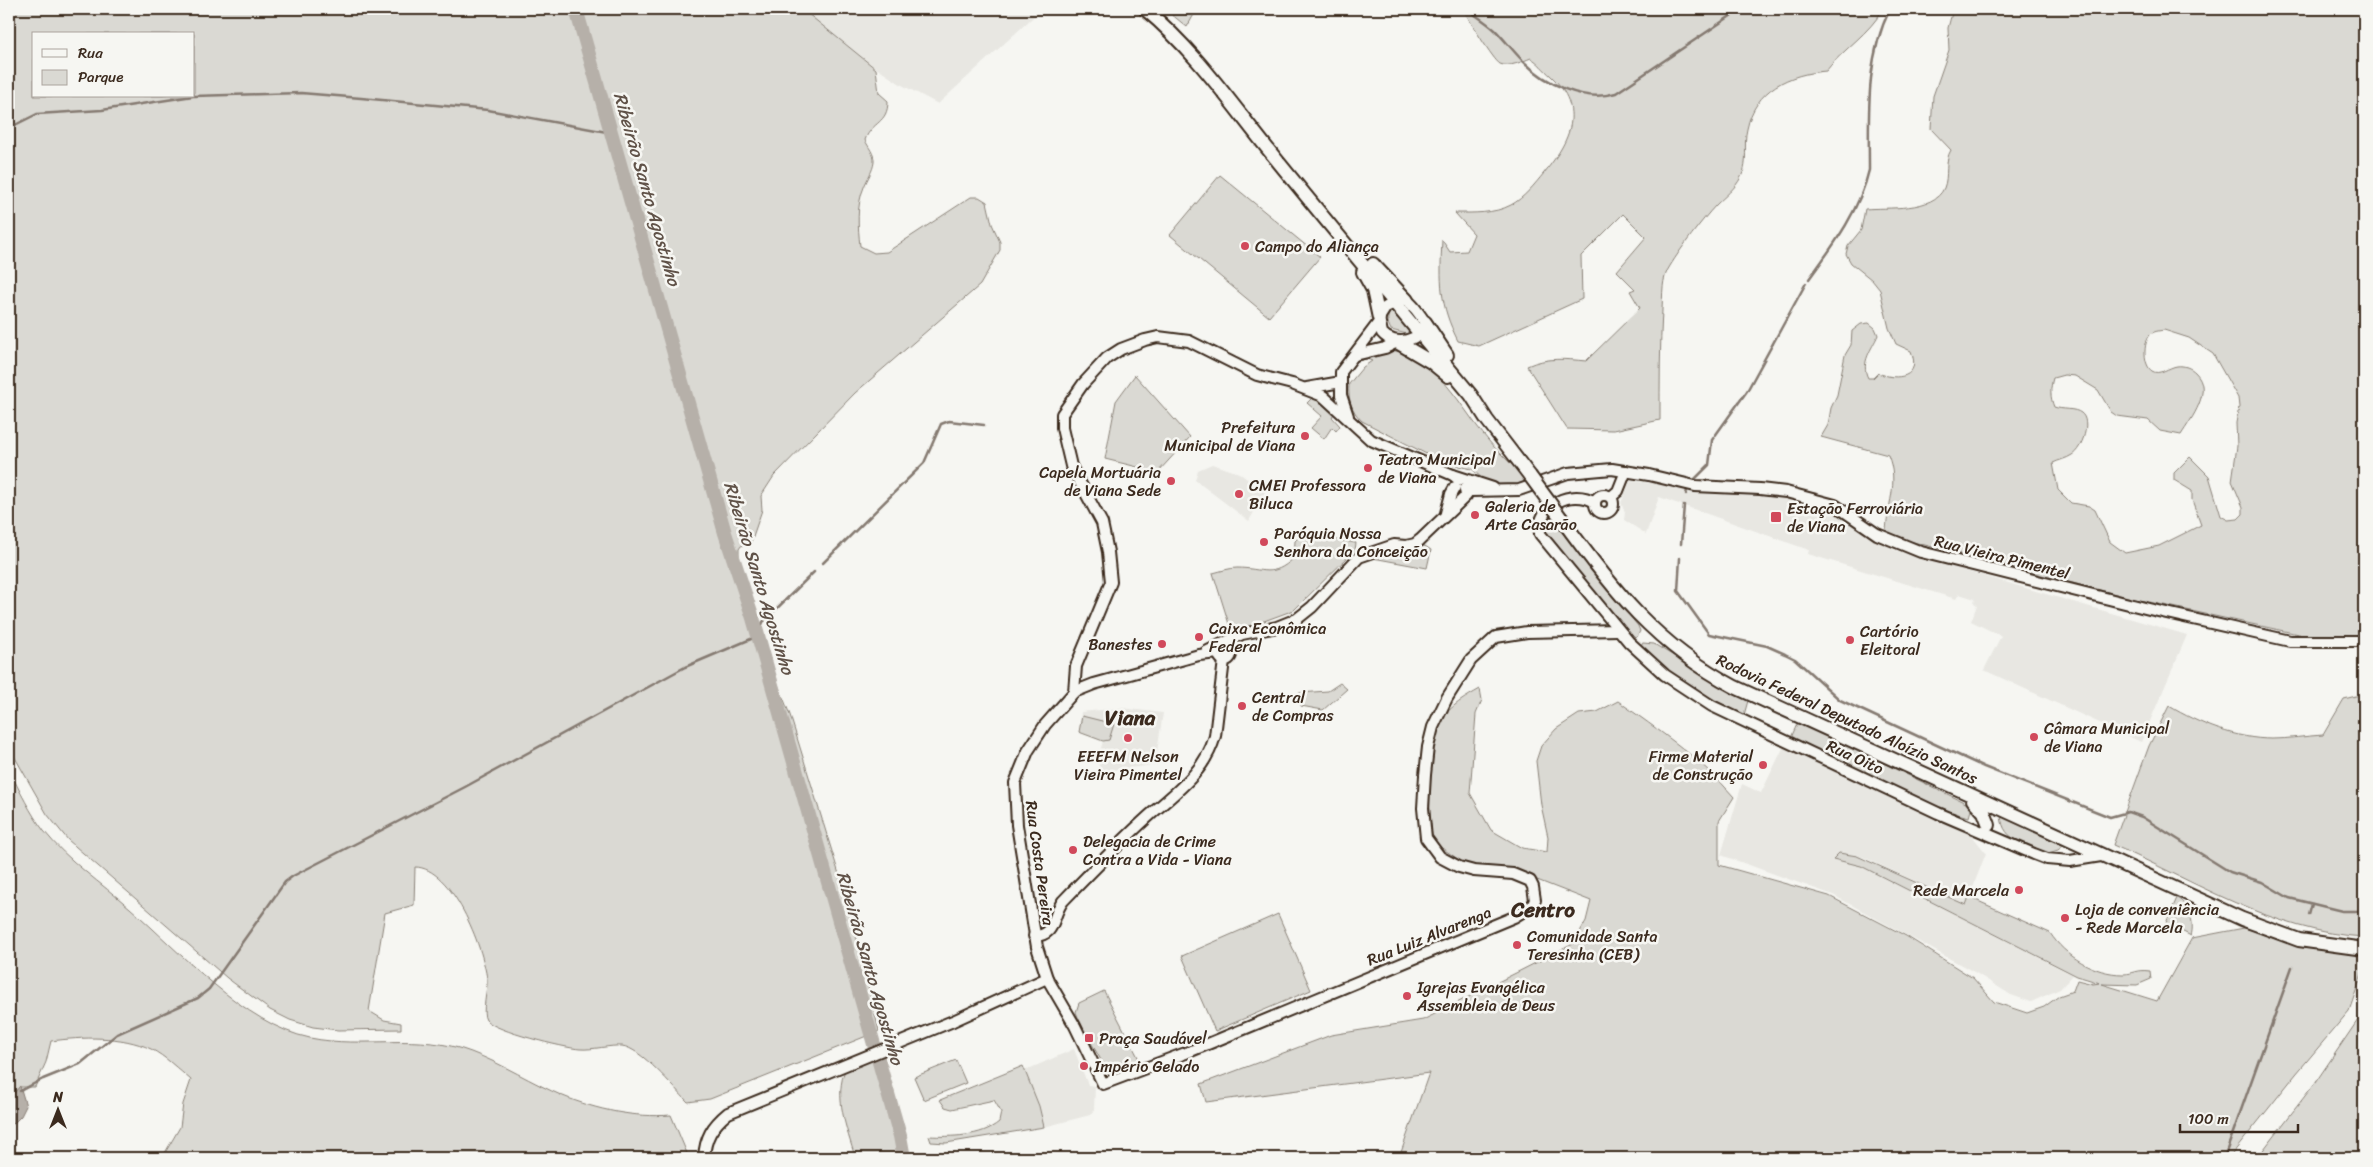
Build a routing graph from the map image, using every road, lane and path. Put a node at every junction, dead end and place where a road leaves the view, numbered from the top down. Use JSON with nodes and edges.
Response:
{"nodes":[{"id":1,"x":1145,"y":9,"type":"edge"},
{"id":2,"x":1357,"y":256,"type":"junction"},
{"id":3,"x":1400,"y":301,"type":"junction"},
{"id":4,"x":1379,"y":320,"type":"junction"},
{"id":5,"x":1422,"y":328,"type":"junction"},
{"id":6,"x":1397,"y":342,"type":"junction"},
{"id":7,"x":1355,"y":355,"type":"junction"},
{"id":8,"x":1341,"y":382,"type":"junction"},
{"id":9,"x":1292,"y":384,"type":"junction"},
{"id":10,"x":1472,"y":395,"type":"junction"},
{"id":11,"x":1350,"y":421,"type":"junction"},
{"id":12,"x":1626,"y":471,"type":"junction"},
{"id":13,"x":1462,"y":484,"type":"junction"},
{"id":14,"x":1611,"y":498,"type":"junction"},
{"id":15,"x":1595,"y":502,"type":"junction"},
{"id":16,"x":1618,"y":630,"type":"junction"},
{"id":17,"x":1259,"y":631,"type":"junction"},
{"id":18,"x":2364,"y":641,"type":"edge"},
{"id":19,"x":1224,"y":654,"type":"junction"},
{"id":20,"x":1199,"y":656,"type":"junction"},
{"id":21,"x":1074,"y":692,"type":"junction"},
{"id":22,"x":1967,"y":795,"type":"junction"},
{"id":23,"x":2002,"y":810,"type":"junction"},
{"id":24,"x":1990,"y":831,"type":"junction"},
{"id":25,"x":2101,"y":856,"type":"junction"},
{"id":26,"x":1034,"y":936,"type":"junction"},
{"id":27,"x":2364,"y":948,"type":"edge"},
{"id":28,"x":1048,"y":978,"type":"junction"},
{"id":29,"x":704,"y":1158,"type":"edge"}],
"edges":[{"from":1,"to":2,"type":"highway"},
{"from":2,"to":3,"type":"highway"},
{"from":2,"to":4,"type":"highway"},
{"from":3,"to":4,"type":"street"},
{"from":3,"to":5,"type":"highway"},
{"from":4,"to":6,"type":"street"},
{"from":4,"to":7,"type":"street"},
{"from":5,"to":6,"type":"street"},
{"from":5,"to":10,"type":"highway","name":"Rodovia Federal Deputado Aloízio Santos"},
{"from":6,"to":7,"type":"street"},
{"from":6,"to":10,"type":"highway"},
{"from":7,"to":8,"type":"street"},
{"from":8,"to":9,"type":"street"},
{"from":8,"to":11,"type":"street"},
{"from":9,"to":11,"type":"street"},
{"from":9,"to":21,"type":"street"},
{"from":10,"to":22,"type":"highway","name":"Rodovia Federal Deputado Aloízio Santos","bridge":true},
{"from":11,"to":13,"type":"street"},
{"from":12,"to":13,"type":"street","name":"Rua Vieira Pimentel"},
{"from":12,"to":14,"type":"street"},
{"from":12,"to":18,"type":"street","name":"Rua Vieira Pimentel"},
{"from":13,"to":17,"type":"street"},
{"from":14,"to":15,"type":"street"},
{"from":14,"to":15,"type":"street"},
{"from":15,"to":16,"type":"street","name":"Rua Oito"},
{"from":16,"to":24,"type":"street","name":"Rua Oito"},
{"from":16,"to":28,"type":"street","name":"Rua Luiz Alvarenga"},
{"from":17,"to":19,"type":"street"},
{"from":17,"to":20,"type":"street"},
{"from":19,"to":20,"type":"street"},
{"from":19,"to":26,"type":"street"},
{"from":20,"to":21,"type":"street"},
{"from":21,"to":26,"type":"street","name":"Rua Costa Pereira"},
{"from":22,"to":23,"type":"highway","name":"Rodovia Federal Deputado Aloízio Santos"},
{"from":22,"to":24,"type":"highway"},
{"from":23,"to":24,"type":"street"},
{"from":23,"to":25,"type":"highway","name":"Rodovia Federal Deputado Aloízio Santos"},
{"from":24,"to":25,"type":"street","name":"Rua Oito"},
{"from":25,"to":27,"type":"highway","name":"Rodovia Federal Deputado Aloízio Santos"},
{"from":26,"to":28,"type":"street"},
{"from":28,"to":29,"type":"street"}]}
